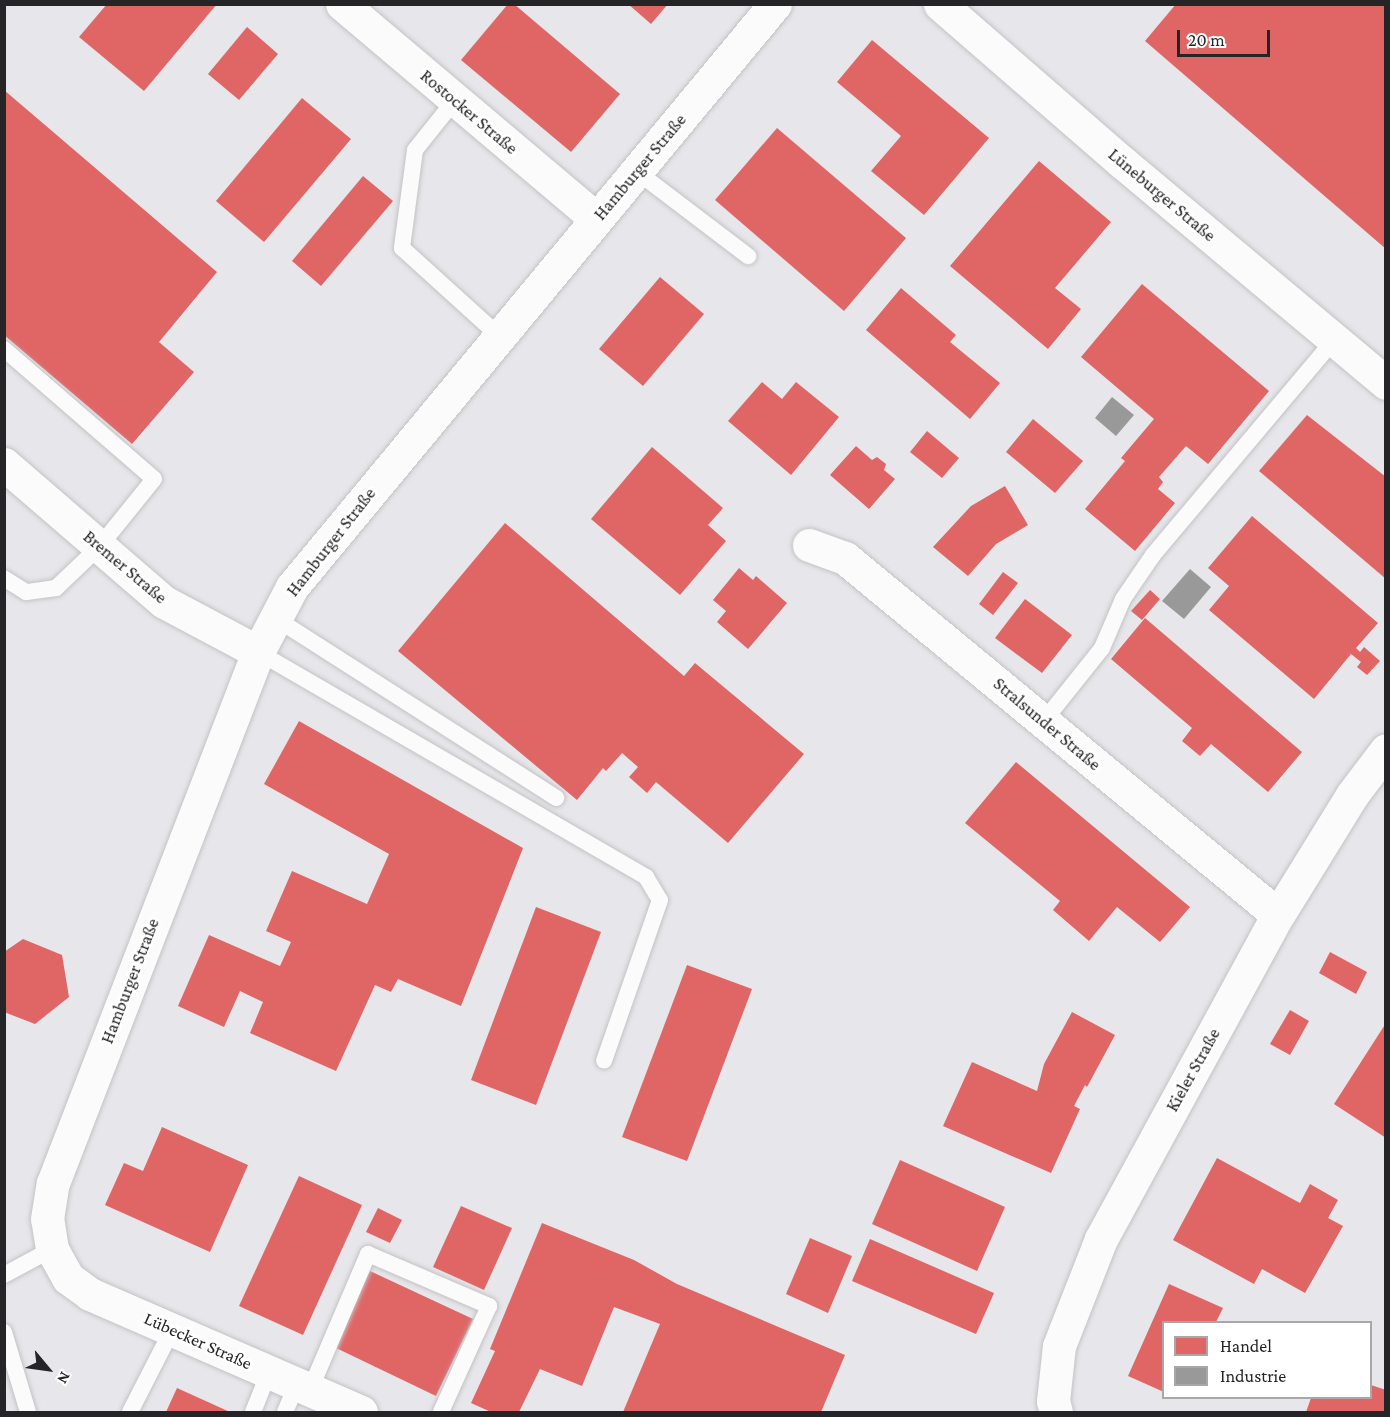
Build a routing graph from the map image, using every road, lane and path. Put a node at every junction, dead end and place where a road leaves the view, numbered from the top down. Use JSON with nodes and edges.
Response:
{"nodes":[{"id":1,"x":342,"y":4,"type":"edge"},
{"id":2,"x":776,"y":4,"type":"edge"},
{"id":3,"x":940,"y":4,"type":"edge"},
{"id":4,"x":455,"y":100,"type":"junction"},
{"id":5,"x":636,"y":171,"type":"junction"},
{"id":6,"x":596,"y":219,"type":"junction"},
{"id":7,"x":748,"y":256,"type":"dead end"},
{"id":8,"x":499,"y":336,"type":"junction"},
{"id":9,"x":1334,"y":340,"type":"junction"},
{"id":10,"x":4,"y":349,"type":"edge"},
{"id":11,"x":1386,"y":383,"type":"edge"},
{"id":12,"x":4,"y":464,"type":"edge"},
{"id":13,"x":809,"y":545,"type":"dead end"},
{"id":14,"x":99,"y":546,"type":"junction"},
{"id":15,"x":4,"y":578,"type":"edge"},
{"id":16,"x":275,"y":618,"type":"junction"},
{"id":17,"x":258,"y":652,"type":"junction"},
{"id":18,"x":1043,"y":722,"type":"junction"},
{"id":19,"x":1386,"y":750,"type":"edge"},
{"id":20,"x":556,"y":798,"type":"dead end"},
{"id":21,"x":1278,"y":915,"type":"junction"},
{"id":22,"x":604,"y":1061,"type":"dead end"},
{"id":23,"x":52,"y":1249,"type":"junction"},
{"id":24,"x":4,"y":1275,"type":"edge"},
{"id":25,"x":172,"y":1329,"type":"junction"},
{"id":26,"x":4,"y":1332,"type":"edge"},
{"id":27,"x":290,"y":1390,"type":"edge"},
{"id":28,"x":28,"y":1413,"type":"edge"},
{"id":29,"x":130,"y":1413,"type":"edge"},
{"id":30,"x":253,"y":1413,"type":"edge"},
{"id":31,"x":361,"y":1413,"type":"edge"},
{"id":32,"x":441,"y":1413,"type":"edge"},
{"id":33,"x":1056,"y":1413,"type":"edge"}],
"edges":[{"from":1,"to":4,"type":"street","name":"Rostocker Straße"},
{"from":2,"to":5,"type":"street","name":"Hamburger Straße"},
{"from":3,"to":9,"type":"street","name":"Lüneburger Straße"},
{"from":4,"to":6,"type":"street","name":"Rostocker Straße"},
{"from":4,"to":8,"type":"lane"},
{"from":5,"to":6,"type":"street","name":"Hamburger Straße"},
{"from":5,"to":7,"type":"lane"},
{"from":6,"to":8,"type":"street","name":"Hamburger Straße"},
{"from":8,"to":16,"type":"street","name":"Hamburger Straße"},
{"from":9,"to":11,"type":"street","name":"Lüneburger Straße"},
{"from":9,"to":18,"type":"lane"},
{"from":10,"to":14,"type":"lane"},
{"from":12,"to":14,"type":"street","name":"Bremer Straße"},
{"from":13,"to":18,"type":"street","name":"Stralsunder Straße"},
{"from":14,"to":15,"type":"lane"},
{"from":14,"to":17,"type":"street","name":"Bremer Straße"},
{"from":16,"to":17,"type":"street","name":"Hamburger Straße"},
{"from":16,"to":20,"type":"lane"},
{"from":17,"to":22,"type":"lane"},
{"from":17,"to":23,"type":"street","name":"Hamburger Straße"},
{"from":18,"to":21,"type":"street","name":"Stralsunder Straße"},
{"from":19,"to":21,"type":"street","name":"Kieler Straße"},
{"from":21,"to":33,"type":"street","name":"Kieler Straße"},
{"from":23,"to":24,"type":"lane"},
{"from":23,"to":25,"type":"street","name":"Lübecker Straße"},
{"from":25,"to":27,"type":"street","name":"Lübecker Straße"},
{"from":25,"to":29,"type":"lane"},
{"from":26,"to":28,"type":"lane"},
{"from":27,"to":30,"type":"lane"},
{"from":27,"to":31,"type":"street","name":"Lübecker Straße"},
{"from":27,"to":32,"type":"lane"}]}
